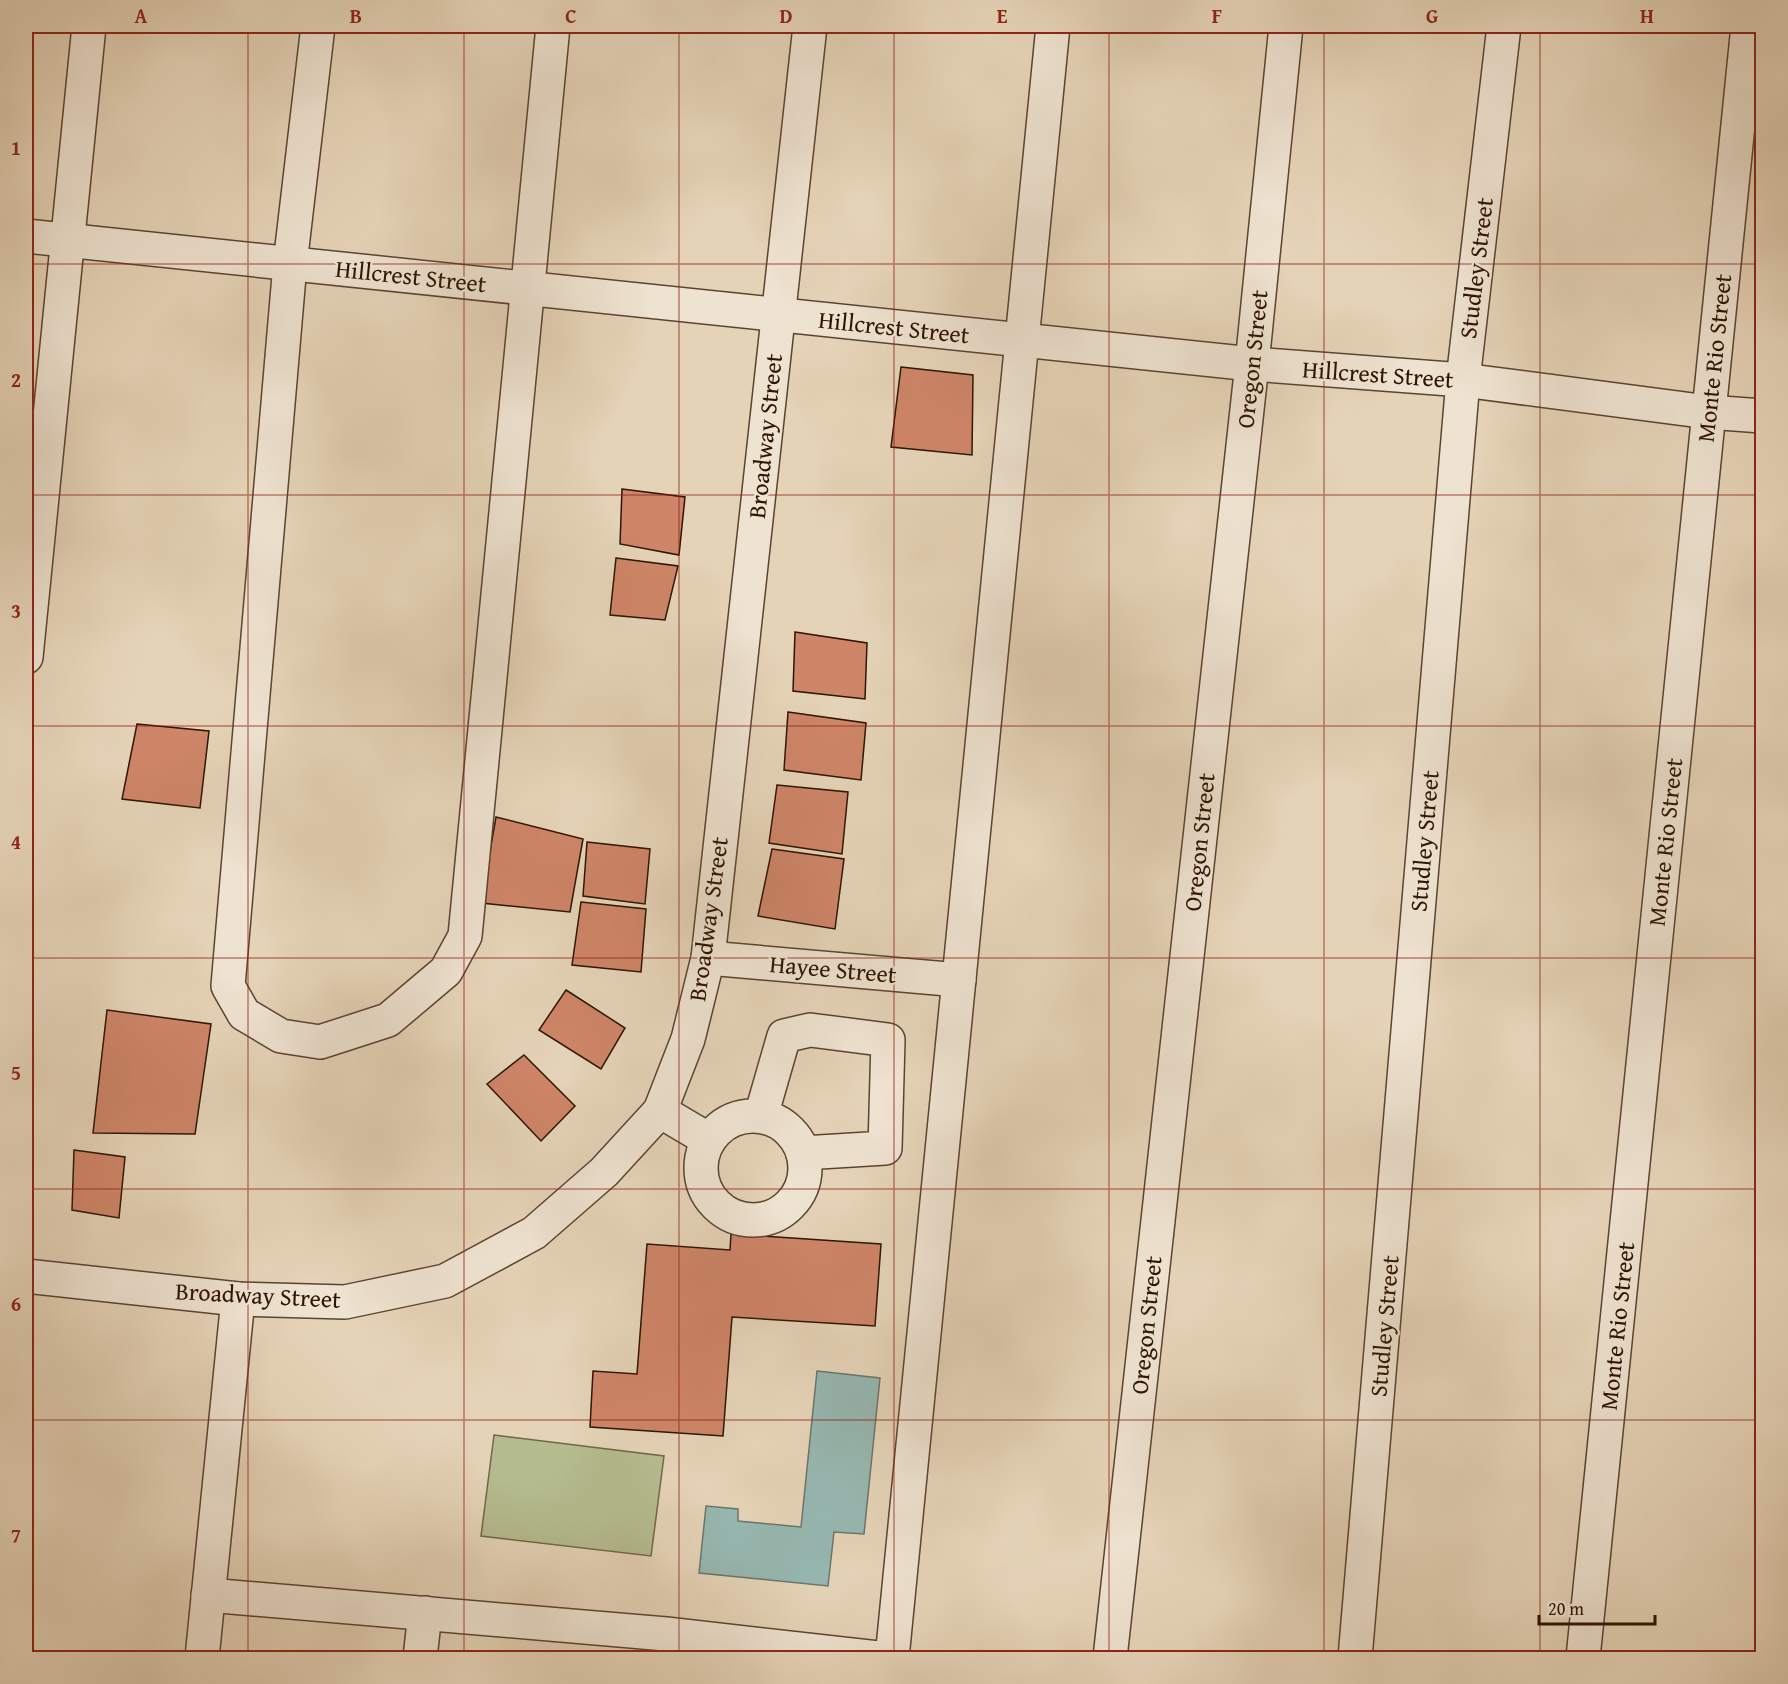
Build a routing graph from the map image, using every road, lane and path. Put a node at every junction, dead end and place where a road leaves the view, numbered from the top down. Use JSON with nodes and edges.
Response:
{"nodes":[{"id":1,"x":89,"y":26,"type":"edge"},
{"id":2,"x":318,"y":26,"type":"edge"},
{"id":3,"x":553,"y":26,"type":"edge"},
{"id":4,"x":810,"y":26,"type":"edge"},
{"id":5,"x":1053,"y":26,"type":"edge"},
{"id":6,"x":1286,"y":26,"type":"edge"},
{"id":7,"x":1504,"y":26,"type":"edge"},
{"id":8,"x":1748,"y":26,"type":"edge"},
{"id":9,"x":26,"y":236,"type":"edge"},
{"id":10,"x":67,"y":240,"type":"junction"},
{"id":11,"x":290,"y":264,"type":"junction"},
{"id":12,"x":527,"y":289,"type":"junction"},
{"id":13,"x":778,"y":315,"type":"junction"},
{"id":14,"x":1022,"y":340,"type":"junction"},
{"id":15,"x":1252,"y":364,"type":"junction"},
{"id":16,"x":1463,"y":380,"type":"junction"},
{"id":17,"x":1708,"y":412,"type":"junction"},
{"id":18,"x":1762,"y":416,"type":"edge"},
{"id":19,"x":26,"y":657,"type":"edge"},
{"id":20,"x":708,"y":958,"type":"junction"},
{"id":21,"x":959,"y":980,"type":"junction"},
{"id":22,"x":660,"y":1111,"type":"junction"},
{"id":23,"x":760,"y":1116,"type":"junction"},
{"id":24,"x":709,"y":1140,"type":"junction"},
{"id":25,"x":803,"y":1153,"type":"junction"},
{"id":26,"x":26,"y":1276,"type":"edge"},
{"id":27,"x":238,"y":1299,"type":"junction"},
{"id":28,"x":208,"y":1595,"type":"junction"},
{"id":29,"x":425,"y":1613,"type":"junction"},
{"id":30,"x":665,"y":1646,"type":"edge"},
{"id":31,"x":202,"y":1659,"type":"edge"},
{"id":32,"x":420,"y":1659,"type":"edge"},
{"id":33,"x":878,"y":1659,"type":"edge"},
{"id":34,"x":892,"y":1659,"type":"edge"},
{"id":35,"x":1110,"y":1659,"type":"edge"},
{"id":36,"x":1355,"y":1659,"type":"edge"},
{"id":37,"x":1583,"y":1659,"type":"edge"}],
"edges":[{"from":1,"to":10,"type":"street"},
{"from":2,"to":11,"type":"street"},
{"from":3,"to":12,"type":"street"},
{"from":4,"to":13,"type":"street","name":"Broadway Street"},
{"from":5,"to":14,"type":"street"},
{"from":6,"to":15,"type":"street","name":"Oregon Street"},
{"from":7,"to":16,"type":"street","name":"Studley Street"},
{"from":8,"to":17,"type":"street","name":"Monte Rio Street"},
{"from":9,"to":10,"type":"street","name":"Hillcrest Street"},
{"from":10,"to":11,"type":"street","name":"Hillcrest Street"},
{"from":10,"to":19,"type":"street"},
{"from":11,"to":12,"type":"street","name":"Hillcrest Street"},
{"from":11,"to":12,"type":"street"},
{"from":12,"to":13,"type":"street","name":"Hillcrest Street"},
{"from":13,"to":14,"type":"street","name":"Hillcrest Street"},
{"from":13,"to":20,"type":"street","name":"Broadway Street"},
{"from":14,"to":15,"type":"street","name":"Hillcrest Street"},
{"from":14,"to":21,"type":"street"},
{"from":15,"to":16,"type":"street","name":"Hillcrest Street"},
{"from":15,"to":35,"type":"street","name":"Oregon Street"},
{"from":16,"to":17,"type":"street","name":"Hillcrest Street"},
{"from":16,"to":36,"type":"street","name":"Studley Street"},
{"from":17,"to":18,"type":"street","name":"Hillcrest Street"},
{"from":17,"to":37,"type":"street","name":"Monte Rio Street"},
{"from":20,"to":21,"type":"street","name":"Hayee Street"},
{"from":20,"to":22,"type":"street","name":"Broadway Street"},
{"from":21,"to":34,"type":"street"},
{"from":22,"to":24,"type":"street"},
{"from":22,"to":27,"type":"street","name":"Broadway Street"},
{"from":23,"to":24,"type":"street"},
{"from":23,"to":25,"type":"street"},
{"from":23,"to":25,"type":"street"},
{"from":24,"to":25,"type":"street"},
{"from":26,"to":27,"type":"street","name":"Broadway Street"},
{"from":27,"to":28,"type":"street"},
{"from":28,"to":29,"type":"street"},
{"from":28,"to":31,"type":"street"},
{"from":29,"to":30,"type":"street"},
{"from":29,"to":32,"type":"street"},
{"from":30,"to":33,"type":"street"}]}
